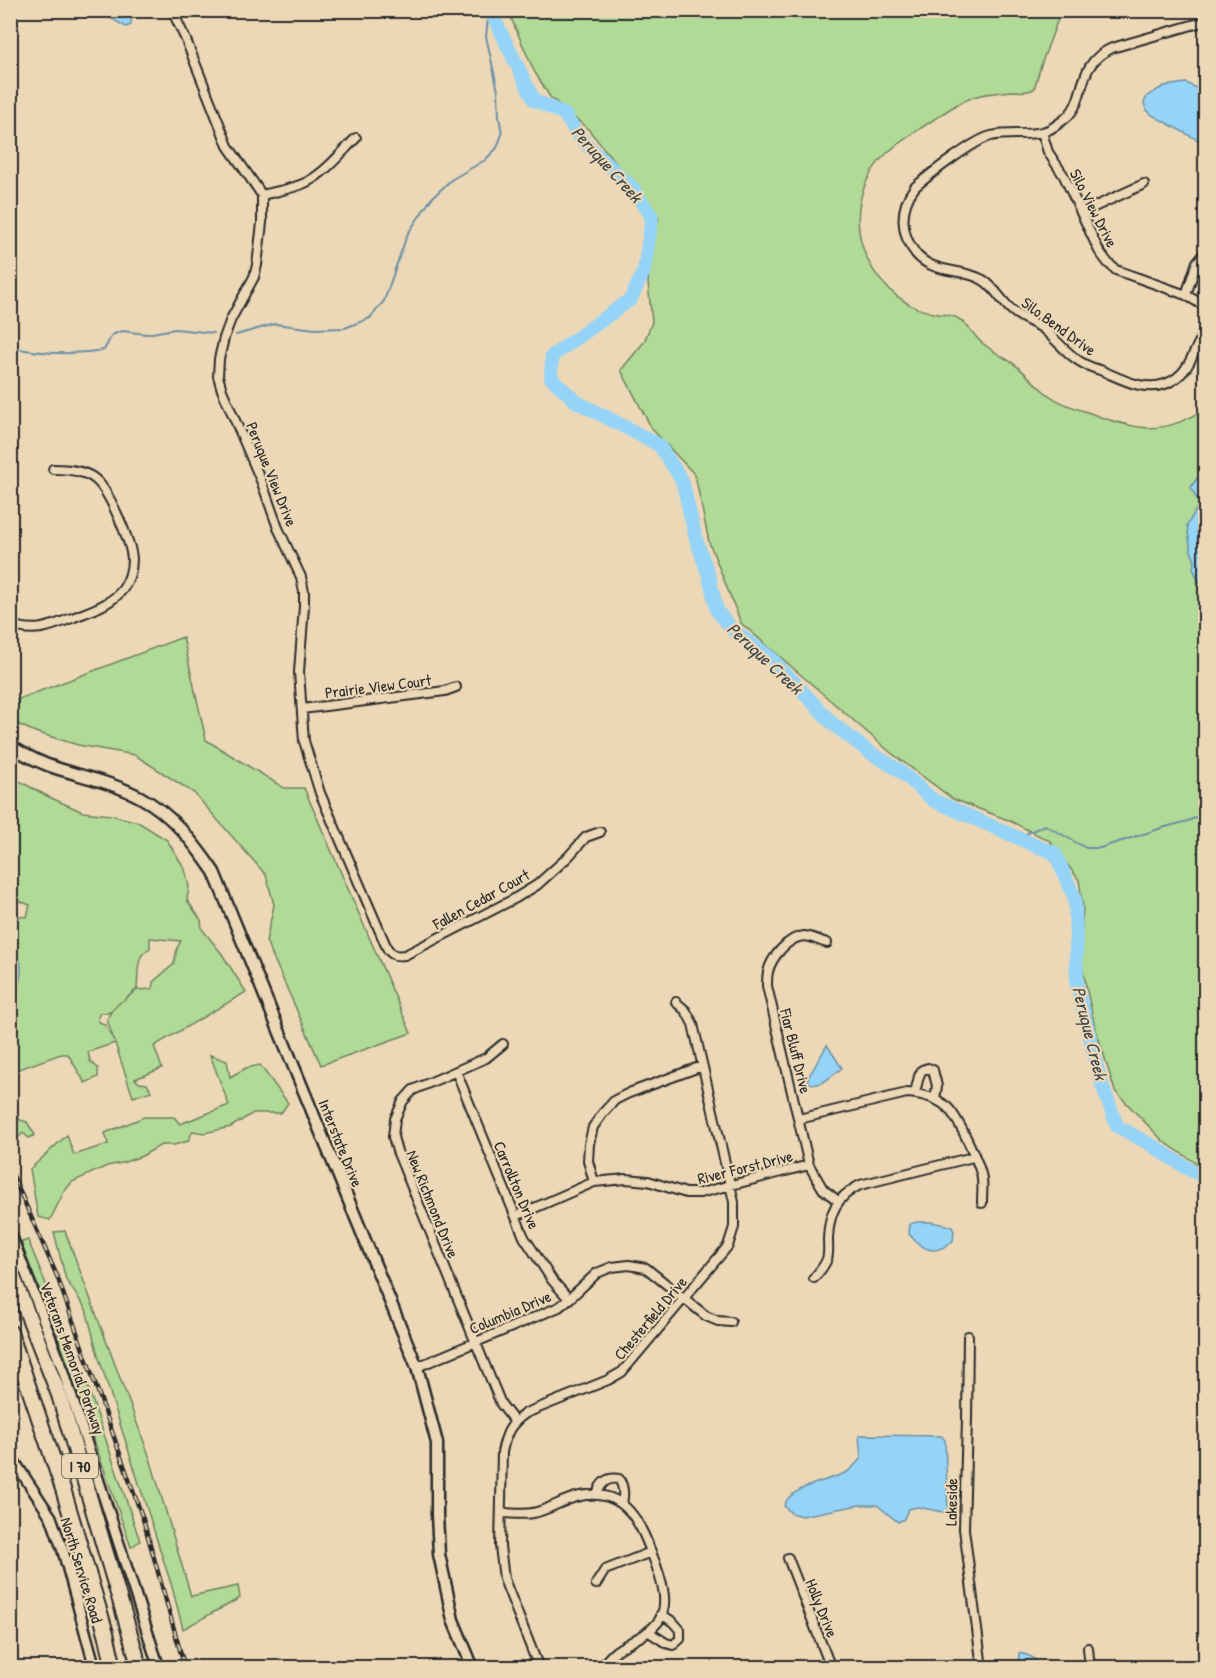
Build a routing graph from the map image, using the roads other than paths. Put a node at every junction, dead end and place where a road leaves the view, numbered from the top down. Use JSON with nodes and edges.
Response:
{"nodes":[{"id":1,"x":172,"y":10,"type":"edge"},
{"id":2,"x":1206,"y":21,"type":"edge"},
{"id":3,"x":1042,"y":132,"type":"junction"},
{"id":4,"x":356,"y":138,"type":"dead end"},
{"id":5,"x":1144,"y":184,"type":"dead end"},
{"id":6,"x":262,"y":195,"type":"junction"},
{"id":7,"x":1081,"y":213,"type":"junction"},
{"id":8,"x":1206,"y":251,"type":"edge"},
{"id":9,"x":1186,"y":294,"type":"junction"},
{"id":10,"x":1206,"y":307,"type":"edge"},
{"id":11,"x":1206,"y":331,"type":"edge"},
{"id":12,"x":53,"y":469,"type":"dead end"},
{"id":13,"x":10,"y":624,"type":"edge"},
{"id":14,"x":456,"y":687,"type":"dead end"},
{"id":15,"x":302,"y":709,"type":"junction"},
{"id":16,"x":10,"y":746,"type":"edge"},
{"id":17,"x":600,"y":832,"type":"dead end"},
{"id":18,"x":827,"y":944,"type":"dead end"},
{"id":19,"x":396,"y":956,"type":"joint"},
{"id":20,"x":676,"y":1002,"type":"dead end"},
{"id":21,"x":503,"y":1044,"type":"dead end"},
{"id":22,"x":702,"y":1066,"type":"junction"},
{"id":23,"x":456,"y":1071,"type":"junction"},
{"id":24,"x":915,"y":1093,"type":"junction"},
{"id":25,"x":935,"y":1099,"type":"junction"},
{"id":26,"x":799,"y":1119,"type":"junction"},
{"id":27,"x":974,"y":1157,"type":"junction"},
{"id":28,"x":809,"y":1165,"type":"junction"},
{"id":29,"x":594,"y":1182,"type":"junction"},
{"id":30,"x":730,"y":1185,"type":"junction"},
{"id":31,"x":838,"y":1201,"type":"junction"},
{"id":32,"x":982,"y":1203,"type":"dead end"},
{"id":33,"x":516,"y":1216,"type":"junction"},
{"id":34,"x":10,"y":1232,"type":"edge"},
{"id":35,"x":10,"y":1269,"type":"edge"},
{"id":36,"x":814,"y":1278,"type":"dead end"},
{"id":37,"x":684,"y":1298,"type":"junction"},
{"id":38,"x":570,"y":1299,"type":"junction"},
{"id":39,"x":731,"y":1322,"type":"dead end"},
{"id":40,"x":10,"y":1332,"type":"edge"},
{"id":41,"x":968,"y":1336,"type":"dead end"},
{"id":42,"x":476,"y":1342,"type":"junction"},
{"id":43,"x":417,"y":1367,"type":"junction"},
{"id":44,"x":514,"y":1421,"type":"junction"},
{"id":45,"x":10,"y":1455,"type":"edge"},
{"id":46,"x":597,"y":1495,"type":"junction"},
{"id":47,"x":622,"y":1504,"type":"junction"},
{"id":48,"x":501,"y":1513,"type":"junction"},
{"id":49,"x":651,"y":1552,"type":"junction"},
{"id":50,"x":788,"y":1558,"type":"dead end"},
{"id":51,"x":596,"y":1584,"type":"dead end"},
{"id":52,"x":661,"y":1614,"type":"junction"},
{"id":53,"x":649,"y":1632,"type":"junction"},
{"id":54,"x":1088,"y":1648,"type":"dead end"},
{"id":55,"x":95,"y":1668,"type":"edge"},
{"id":56,"x":114,"y":1668,"type":"edge"},
{"id":57,"x":139,"y":1668,"type":"edge"},
{"id":58,"x":159,"y":1668,"type":"edge"},
{"id":59,"x":473,"y":1668,"type":"edge"},
{"id":60,"x":539,"y":1668,"type":"edge"},
{"id":61,"x":601,"y":1668,"type":"edge"},
{"id":62,"x":831,"y":1668,"type":"edge"},
{"id":63,"x":982,"y":1668,"type":"edge"},
{"id":64,"x":1090,"y":1668,"type":"edge"}],
"edges":[{"from":1,"to":6,"type":"street"},
{"from":2,"to":3,"type":"street","name":"Silo Bend Drive"},
{"from":3,"to":7,"type":"street","name":"Silo View Drive"},
{"from":3,"to":11,"type":"street","name":"Silo Bend Drive"},
{"from":4,"to":6,"type":"street"},
{"from":5,"to":7,"type":"street"},
{"from":6,"to":15,"type":"street","name":"Peruque View Drive"},
{"from":7,"to":9,"type":"street","name":"Silo View Drive"},
{"from":8,"to":9,"type":"street"},
{"from":9,"to":10,"type":"street","name":"Silo View Drive"},
{"from":12,"to":13,"type":"street"},
{"from":14,"to":15,"type":"street","name":"Prairie View Court"},
{"from":15,"to":19,"type":"street","name":"Peruque View Drive"},
{"from":16,"to":43,"type":"main road","name":"Interstate Drive"},
{"from":17,"to":19,"type":"street","name":"Fallen Cedar Court"},
{"from":18,"to":26,"type":"street","name":"Fiar Bluff Drive"},
{"from":20,"to":22,"type":"street","name":"Chesterfield Drive"},
{"from":21,"to":23,"type":"street","name":"New Richmond Drive"},
{"from":22,"to":29,"type":"street"},
{"from":22,"to":30,"type":"street","name":"Chesterfield Drive"},
{"from":23,"to":33,"type":"street","name":"Carrollton Drive"},
{"from":23,"to":42,"type":"street","name":"New Richmond Drive"},
{"from":24,"to":25,"type":"street"},
{"from":24,"to":25,"type":"street"},
{"from":24,"to":26,"type":"street"},
{"from":25,"to":27,"type":"street"},
{"from":26,"to":28,"type":"street","name":"Fiar Bluff Drive"},
{"from":27,"to":31,"type":"street"},
{"from":27,"to":32,"type":"street"},
{"from":28,"to":30,"type":"street","name":"River Forst Drive"},
{"from":28,"to":31,"type":"street","name":"Fiar Bluff Drive"},
{"from":29,"to":30,"type":"street","name":"River Forst Drive"},
{"from":29,"to":33,"type":"street","name":"River Forst Drive"},
{"from":30,"to":37,"type":"street","name":"Chesterfield Drive"},
{"from":31,"to":36,"type":"street"},
{"from":33,"to":38,"type":"street","name":"Carrollton Drive"},
{"from":34,"to":58,"type":"street","name":"Veterans Memorial Parkway"},
{"from":35,"to":57,"type":"highway","number":"I 70"},
{"from":37,"to":38,"type":"street","name":"Columbia Drive"},
{"from":37,"to":39,"type":"street","name":"Columbia Drive"},
{"from":37,"to":44,"type":"street","name":"Chesterfield Drive"},
{"from":38,"to":42,"type":"street","name":"Columbia Drive"},
{"from":40,"to":56,"type":"highway","number":"I 70"},
{"from":41,"to":63,"type":"street","name":"Lakeside"},
{"from":42,"to":43,"type":"street","name":"Columbia Drive"},
{"from":42,"to":44,"type":"street","name":"New Richmond Drive"},
{"from":43,"to":59,"type":"main road","name":"Interstate Drive"},
{"from":44,"to":48,"type":"street"},
{"from":45,"to":55,"type":"street","name":"North Service Road"},
{"from":46,"to":47,"type":"street"},
{"from":46,"to":47,"type":"street"},
{"from":46,"to":48,"type":"street"},
{"from":47,"to":49,"type":"street"},
{"from":48,"to":60,"type":"street"},
{"from":49,"to":51,"type":"street"},
{"from":49,"to":52,"type":"street"},
{"from":50,"to":62,"type":"street","name":"Holly Drive"},
{"from":52,"to":53,"type":"street"},
{"from":52,"to":53,"type":"street"},
{"from":53,"to":61,"type":"street"},
{"from":54,"to":64,"type":"street"}]}
